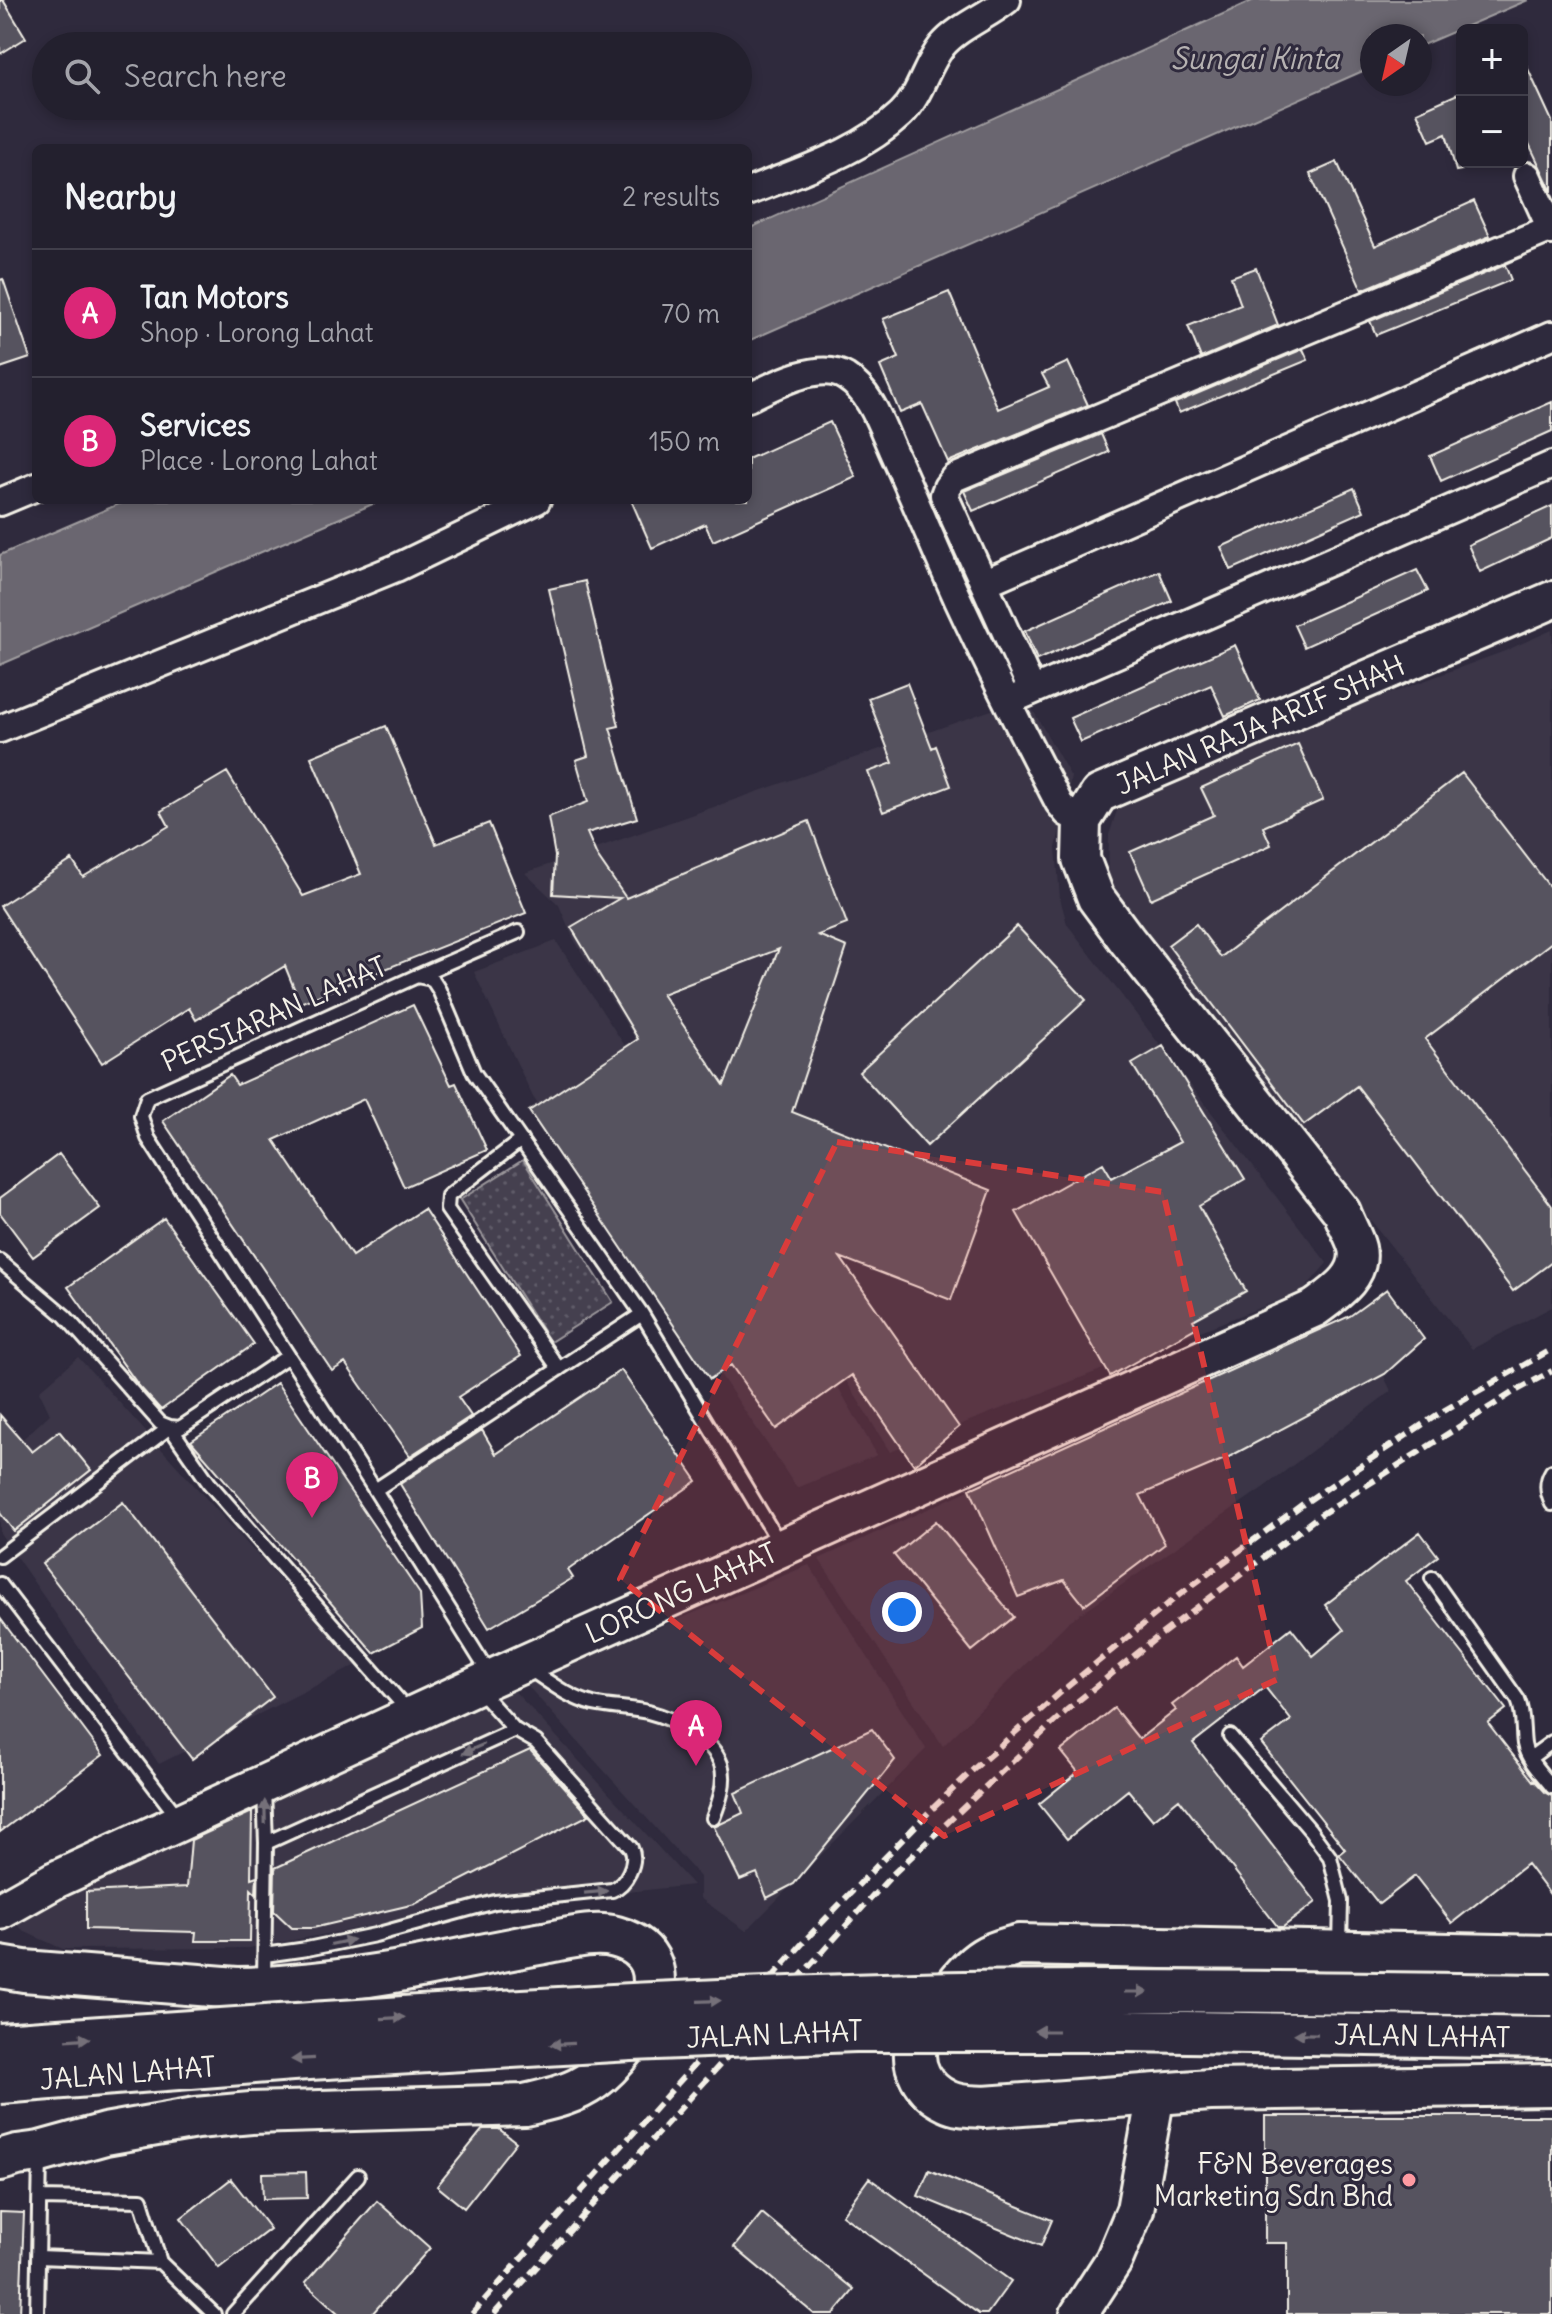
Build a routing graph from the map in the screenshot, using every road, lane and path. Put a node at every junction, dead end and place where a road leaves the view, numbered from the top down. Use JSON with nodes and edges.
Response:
{"nodes":[{"id":1,"x":1007,"y":0,"type":"edge"},
{"id":2,"x":1527,"y":176,"type":"dead end"},
{"id":3,"x":752,"y":190,"type":"edge"},
{"id":4,"x":1552,"y":229,"type":"edge"},
{"id":5,"x":1552,"y":335,"type":"edge"},
{"id":6,"x":752,"y":396,"type":"edge"},
{"id":7,"x":1552,"y":465,"type":"edge"},
{"id":8,"x":32,"y":489,"type":"edge"},
{"id":9,"x":0,"y":502,"type":"edge"},
{"id":10,"x":529,"y":504,"type":"edge"},
{"id":11,"x":984,"y":583,"type":"junction"},
{"id":12,"x":1552,"y":600,"type":"edge"},
{"id":13,"x":1032,"y":690,"type":"junction"},
{"id":14,"x":1006,"y":702,"type":"junction"},
{"id":15,"x":0,"y":729,"type":"edge"},
{"id":16,"x":1082,"y":821,"type":"junction"},
{"id":17,"x":518,"y":932,"type":"dead end"},
{"id":18,"x":417,"y":976,"type":"junction"},
{"id":19,"x":521,"y":1140,"type":"junction"},
{"id":20,"x":0,"y":1261,"type":"edge"},
{"id":21,"x":642,"y":1314,"type":"junction"},
{"id":22,"x":288,"y":1356,"type":"junction"},
{"id":23,"x":559,"y":1369,"type":"junction"},
{"id":24,"x":170,"y":1427,"type":"junction"},
{"id":25,"x":1552,"y":1471,"type":"edge"},
{"id":26,"x":375,"y":1490,"type":"junction"},
{"id":27,"x":1552,"y":1504,"type":"edge"},
{"id":28,"x":783,"y":1549,"type":"junction"},
{"id":29,"x":0,"y":1556,"type":"edge"},
{"id":30,"x":1432,"y":1578,"type":"dead end"},
{"id":31,"x":0,"y":1584,"type":"edge"},
{"id":32,"x":496,"y":1676,"type":"junction"},
{"id":33,"x":411,"y":1715,"type":"junction"},
{"id":34,"x":515,"y":1730,"type":"junction"},
{"id":35,"x":1230,"y":1736,"type":"dead end"},
{"id":36,"x":1552,"y":1742,"type":"edge"},
{"id":37,"x":1530,"y":1758,"type":"junction"},
{"id":38,"x":264,"y":1782,"type":"junction"},
{"id":39,"x":1552,"y":1787,"type":"edge"},
{"id":40,"x":713,"y":1818,"type":"dead end"},
{"id":41,"x":182,"y":1822,"type":"junction"},
{"id":42,"x":266,"y":1843,"type":"junction"},
{"id":43,"x":0,"y":1911,"type":"edge"},
{"id":44,"x":1340,"y":1953,"type":"junction"},
{"id":45,"x":1552,"y":1956,"type":"edge"},
{"id":46,"x":4,"y":1966,"type":"edge"},
{"id":47,"x":264,"y":1971,"type":"junction"},
{"id":48,"x":1552,"y":1995,"type":"edge"},
{"id":49,"x":1552,"y":2038,"type":"edge"},
{"id":50,"x":0,"y":2044,"type":"edge"},
{"id":51,"x":0,"y":2083,"type":"edge"},
{"id":52,"x":1552,"y":2085,"type":"edge"},
{"id":53,"x":1156,"y":2094,"type":"junction"},
{"id":54,"x":40,"y":2152,"type":"junction"},
{"id":55,"x":0,"y":2160,"type":"edge"},
{"id":56,"x":0,"y":2171,"type":"edge"},
{"id":57,"x":358,"y":2176,"type":"dead end"},
{"id":58,"x":40,"y":2198,"type":"junction"},
{"id":59,"x":39,"y":2257,"type":"junction"},
{"id":60,"x":160,"y":2262,"type":"junction"},
{"id":61,"x":37,"y":2314,"type":"edge"},
{"id":62,"x":214,"y":2314,"type":"edge"},
{"id":63,"x":233,"y":2314,"type":"edge"},
{"id":64,"x":1079,"y":2314,"type":"edge"}],
"edges":[{"from":1,"to":3,"type":"street"},
{"from":2,"to":4,"type":"street"},
{"from":4,"to":11,"type":"street"},
{"from":5,"to":11,"type":"street"},
{"from":6,"to":14,"type":"street"},
{"from":7,"to":13,"type":"street"},
{"from":8,"to":9,"type":"street"},
{"from":10,"to":15,"type":"street"},
{"from":11,"to":13,"type":"street"},
{"from":12,"to":16,"type":"street","name":"JALAN RAJA ARIF SHAH"},
{"from":13,"to":14,"type":"street"},
{"from":14,"to":16,"type":"street"},
{"from":16,"to":28,"type":"street","name":"LORONG LAHAT"},
{"from":17,"to":18,"type":"lane"},
{"from":18,"to":19,"type":"lane","name":"PERSIARAN LAHAT"},
{"from":18,"to":22,"type":"lane","name":"PERSIARAN LAHAT"},
{"from":19,"to":21,"type":"lane","name":"PERSIARAN LAHAT"},
{"from":19,"to":23,"type":"lane"},
{"from":20,"to":24,"type":"lane"},
{"from":21,"to":23,"type":"lane"},
{"from":21,"to":28,"type":"lane","name":"PERSIARAN LAHAT"},
{"from":22,"to":24,"type":"lane"},
{"from":22,"to":26,"type":"lane","name":"PERSIARAN LAHAT"},
{"from":23,"to":26,"type":"lane"},
{"from":24,"to":29,"type":"lane"},
{"from":24,"to":33,"type":"lane"},
{"from":25,"to":27,"type":"lane"},
{"from":26,"to":32,"type":"lane","name":"PERSIARAN LAHAT"},
{"from":28,"to":32,"type":"street","name":"LORONG LAHAT"},
{"from":30,"to":37,"type":"lane"},
{"from":31,"to":41,"type":"lane"},
{"from":32,"to":33,"type":"street","name":"LORONG LAHAT"},
{"from":32,"to":34,"type":"lane","name":"PERSIARAN LAHAT"},
{"from":32,"to":40,"type":"lane"},
{"from":33,"to":38,"type":"street","name":"LORONG LAHAT"},
{"from":34,"to":42,"type":"lane","one_way":true},
{"from":47,"to":34,"type":"lane","name":"PERSIARAN LAHAT","one_way":true},
{"from":35,"to":44,"type":"lane"},
{"from":36,"to":37,"type":"lane"},
{"from":37,"to":39,"type":"lane"},
{"from":38,"to":41,"type":"street","name":"LORONG LAHAT"},
{"from":42,"to":38,"type":"lane","one_way":true},
{"from":41,"to":43,"type":"street","name":"LORONG LAHAT"},
{"from":42,"to":47,"type":"lane"},
{"from":44,"to":45,"type":"main road"},
{"from":44,"to":53,"type":"main road"},
{"from":46,"to":47,"type":"main road"},
{"from":47,"to":54,"type":"main road"},
{"from":50,"to":48,"type":"main road","name":"JALAN LAHAT","one_way":true,"bridge":true},
{"from":49,"to":51,"type":"main road","name":"JALAN LAHAT","one_way":true,"bridge":true},
{"from":52,"to":53,"type":"main road"},
{"from":53,"to":64,"type":"street"},
{"from":54,"to":55,"type":"main road"},
{"from":54,"to":56,"type":"main road"},
{"from":54,"to":58,"type":"lane"},
{"from":57,"to":63,"type":"lane"},
{"from":58,"to":59,"type":"lane"},
{"from":58,"to":60,"type":"lane"},
{"from":59,"to":60,"type":"lane"},
{"from":59,"to":61,"type":"lane"},
{"from":60,"to":62,"type":"lane"}]}
